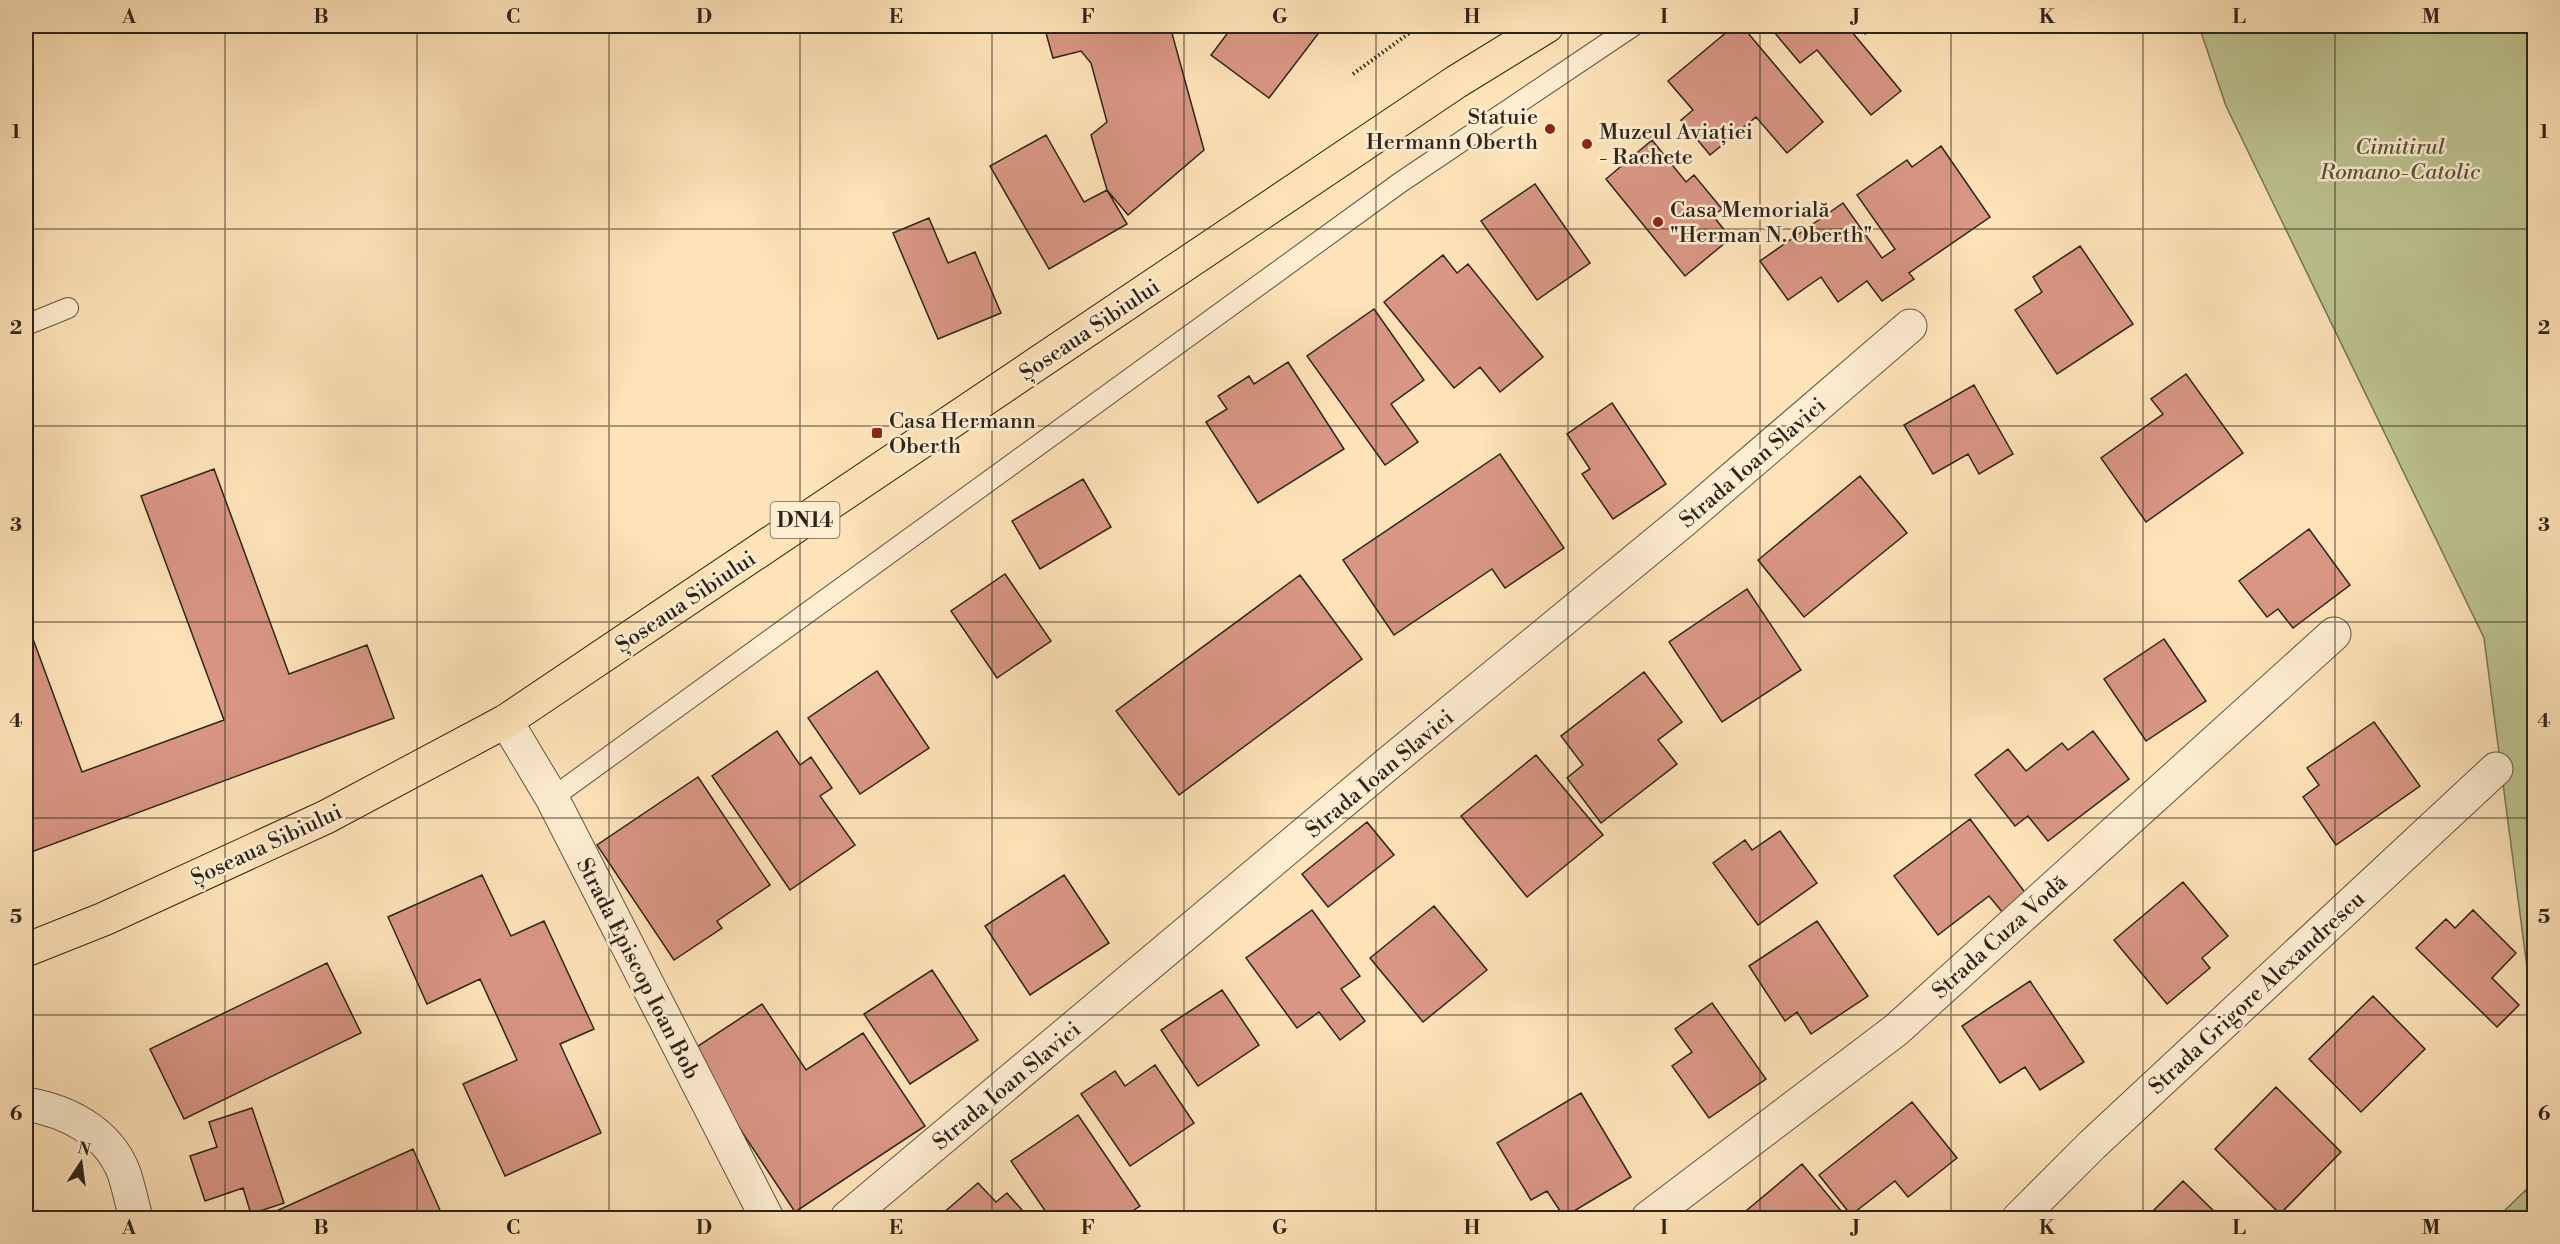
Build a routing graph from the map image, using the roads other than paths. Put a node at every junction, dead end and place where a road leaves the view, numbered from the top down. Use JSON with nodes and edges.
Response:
{"nodes":[{"id":1,"x":1547,"y":26,"type":"edge"},
{"id":2,"x":1634,"y":26,"type":"edge"},
{"id":3,"x":68,"y":308,"type":"dead end"},
{"id":4,"x":26,"y":325,"type":"edge"},
{"id":5,"x":1910,"y":326,"type":"dead end"},
{"id":6,"x":2334,"y":634,"type":"dead end"},
{"id":7,"x":506,"y":721,"type":"junction"},
{"id":8,"x":2496,"y":769,"type":"dead end"},
{"id":9,"x":552,"y":798,"type":"junction"},
{"id":10,"x":26,"y":950,"type":"edge"},
{"id":11,"x":26,"y":1104,"type":"edge"},
{"id":12,"x":135,"y":1218,"type":"edge"},
{"id":13,"x":767,"y":1218,"type":"edge"},
{"id":14,"x":847,"y":1218,"type":"edge"},
{"id":15,"x":1648,"y":1218,"type":"edge"},
{"id":16,"x":2019,"y":1218,"type":"edge"}],
"edges":[{"from":1,"to":7,"type":"main road","name":"Șoseaua Sibiului","number":"DN14"},
{"from":2,"to":9,"type":"lane"},
{"from":3,"to":4,"type":"lane"},
{"from":5,"to":14,"type":"street","name":"Strada Ioan Slavici"},
{"from":6,"to":15,"type":"street","name":"Strada Cuza Vodă"},
{"from":7,"to":9,"type":"street","name":"Strada Episcop Ioan Bob"},
{"from":7,"to":10,"type":"main road","name":"Șoseaua Sibiului","number":"DN14"},
{"from":8,"to":16,"type":"street","name":"Strada Grigore Alexandrescu"},
{"from":9,"to":13,"type":"street","name":"Strada Episcop Ioan Bob"},
{"from":11,"to":12,"type":"street"}]}
